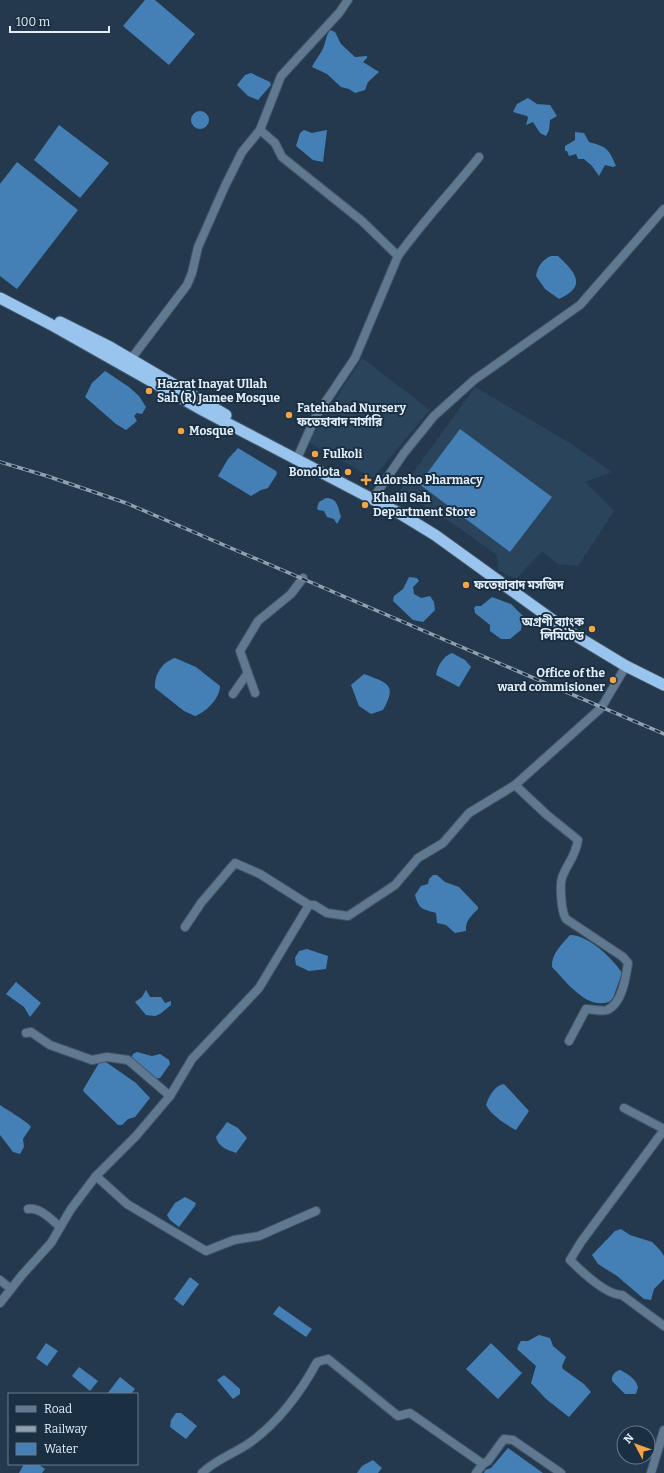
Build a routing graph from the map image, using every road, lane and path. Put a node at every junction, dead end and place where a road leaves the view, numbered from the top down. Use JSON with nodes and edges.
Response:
{"nodes":[{"id":1,"x":348,"y":0,"type":"edge"},
{"id":2,"x":260,"y":130,"type":"junction"},
{"id":3,"x":479,"y":157,"type":"dead end"},
{"id":4,"x":664,"y":209,"type":"edge"},
{"id":5,"x":398,"y":256,"type":"junction"},
{"id":6,"x":0,"y":293,"type":"edge"},
{"id":7,"x":0,"y":298,"type":"edge"},
{"id":8,"x":131,"y":359,"type":"junction"},
{"id":9,"x":299,"y":454,"type":"junction"},
{"id":10,"x":376,"y":494,"type":"junction"},
{"id":11,"x":303,"y":578,"type":"dead end"},
{"id":12,"x":626,"y":666,"type":"junction"},
{"id":13,"x":247,"y":674,"type":"junction"},
{"id":14,"x":664,"y":679,"type":"edge"},
{"id":15,"x":664,"y":685,"type":"edge"},
{"id":16,"x":255,"y":693,"type":"dead end"},
{"id":17,"x":233,"y":694,"type":"dead end"},
{"id":18,"x":515,"y":784,"type":"junction"},
{"id":19,"x":309,"y":905,"type":"junction"},
{"id":20,"x":185,"y":927,"type":"dead end"},
{"id":21,"x":26,"y":1033,"type":"dead end"},
{"id":22,"x":569,"y":1041,"type":"dead end"},
{"id":23,"x":170,"y":1096,"type":"junction"},
{"id":24,"x":624,"y":1108,"type":"dead end"},
{"id":25,"x":664,"y":1129,"type":"edge"},
{"id":26,"x":96,"y":1176,"type":"junction"},
{"id":27,"x":28,"y":1209,"type":"dead end"},
{"id":28,"x":316,"y":1211,"type":"dead end"},
{"id":29,"x":60,"y":1227,"type":"junction"},
{"id":30,"x":0,"y":1280,"type":"edge"},
{"id":31,"x":11,"y":1289,"type":"junction"},
{"id":32,"x":0,"y":1304,"type":"edge"},
{"id":33,"x":664,"y":1326,"type":"edge"},
{"id":34,"x":664,"y":1430,"type":"edge"},
{"id":35,"x":483,"y":1464,"type":"junction"},
{"id":36,"x":202,"y":1473,"type":"edge"},
{"id":37,"x":476,"y":1473,"type":"edge"},
{"id":38,"x":561,"y":1473,"type":"edge"},
{"id":39,"x":651,"y":1473,"type":"edge"}],
"edges":[{"from":1,"to":2,"type":"street"},
{"from":2,"to":5,"type":"street"},
{"from":2,"to":8,"type":"street"},
{"from":3,"to":5,"type":"street"},
{"from":4,"to":10,"type":"street"},
{"from":5,"to":9,"type":"street"},
{"from":6,"to":8,"type":"highway"},
{"from":7,"to":12,"type":"highway"},
{"from":8,"to":9,"type":"highway"},
{"from":9,"to":10,"type":"highway"},
{"from":10,"to":14,"type":"highway"},
{"from":11,"to":13,"type":"street"},
{"from":12,"to":15,"type":"highway"},
{"from":12,"to":18,"type":"street"},
{"from":13,"to":16,"type":"street"},
{"from":13,"to":17,"type":"street"},
{"from":18,"to":19,"type":"street"},
{"from":18,"to":22,"type":"street"},
{"from":19,"to":20,"type":"street"},
{"from":19,"to":23,"type":"street"},
{"from":21,"to":23,"type":"street"},
{"from":23,"to":26,"type":"street"},
{"from":24,"to":25,"type":"street"},
{"from":25,"to":33,"type":"street"},
{"from":26,"to":28,"type":"street"},
{"from":26,"to":29,"type":"street"},
{"from":27,"to":29,"type":"street"},
{"from":29,"to":31,"type":"street"},
{"from":30,"to":31,"type":"street"},
{"from":31,"to":32,"type":"street"},
{"from":34,"to":39,"type":"street"},
{"from":35,"to":36,"type":"street"},
{"from":35,"to":37,"type":"street"},
{"from":35,"to":38,"type":"street"}]}
